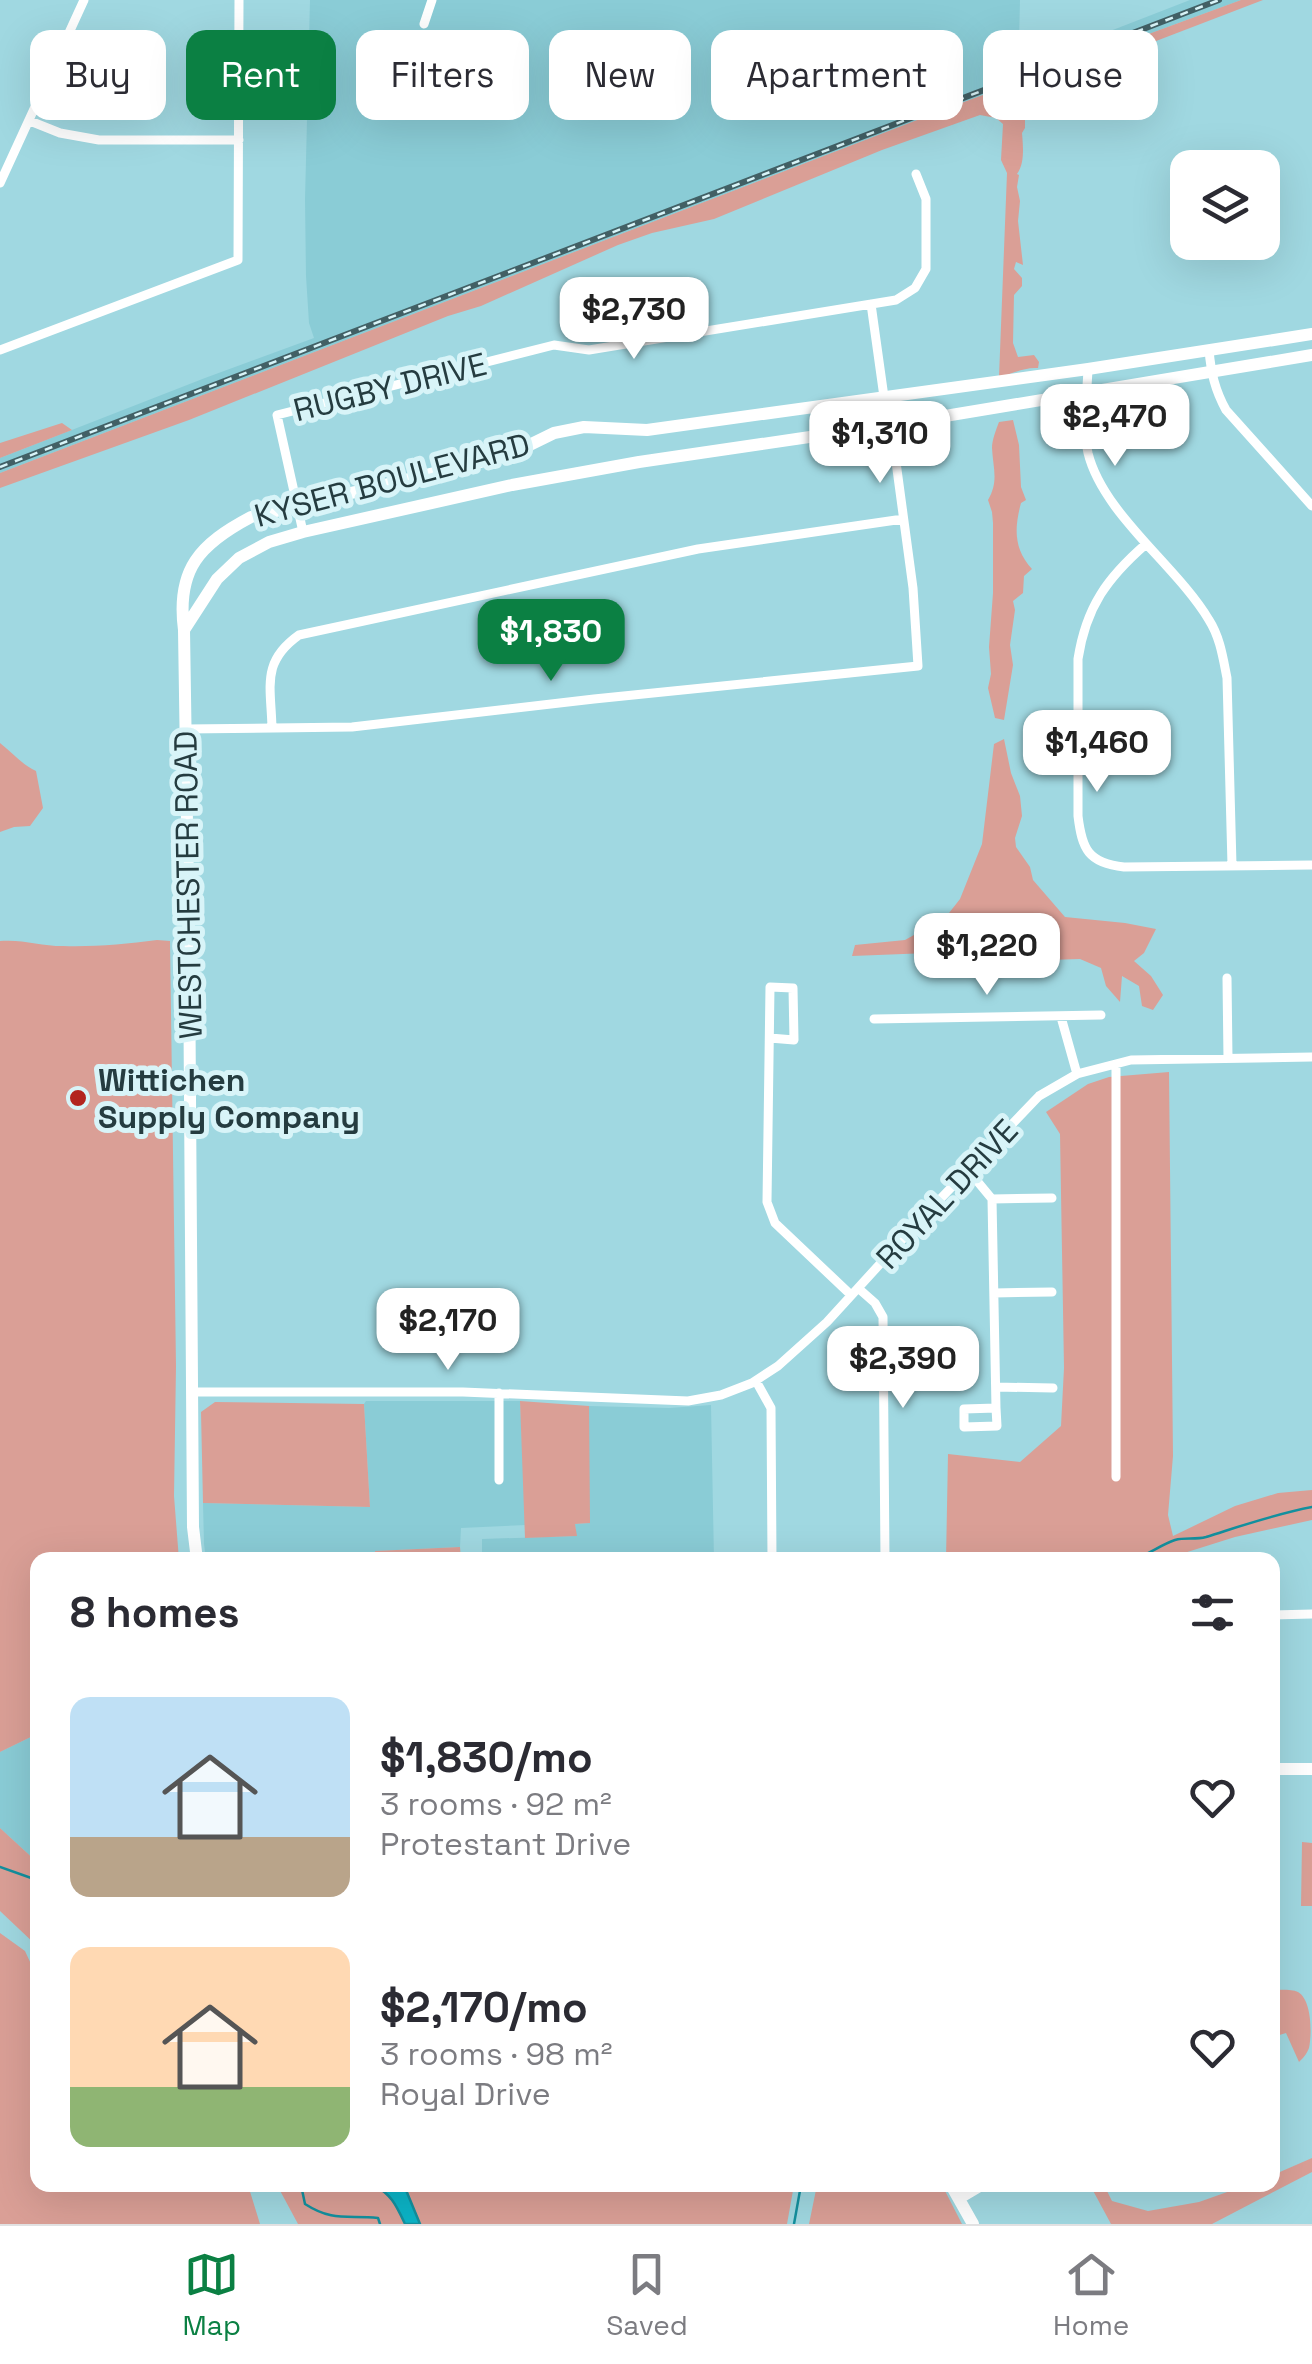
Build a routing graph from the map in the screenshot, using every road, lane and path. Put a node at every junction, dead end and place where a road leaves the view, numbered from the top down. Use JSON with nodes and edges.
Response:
{"nodes":[{"id":1,"x":84,"y":0,"type":"edge"},
{"id":2,"x":240,"y":0,"type":"edge"},
{"id":3,"x":432,"y":0,"type":"edge"},
{"id":4,"x":424,"y":24,"type":"dead end"},
{"id":5,"x":70,"y":30,"type":"edge"},
{"id":6,"x":30,"y":120,"type":"joint"},
{"id":7,"x":239,"y":140,"type":"junction"},
{"id":8,"x":916,"y":174,"type":"dead end"},
{"id":9,"x":0,"y":183,"type":"edge"},
{"id":10,"x":871,"y":304,"type":"junction"},
{"id":11,"x":1312,"y":334,"type":"edge"},
{"id":12,"x":0,"y":350,"type":"edge"},
{"id":13,"x":1209,"y":350,"type":"junction"},
{"id":14,"x":1312,"y":355,"type":"edge"},
{"id":15,"x":1088,"y":369,"type":"junction"},
{"id":16,"x":1211,"y":371,"type":"junction"},
{"id":17,"x":1087,"y":391,"type":"junction"},
{"id":18,"x":884,"y":398,"type":"junction"},
{"id":19,"x":891,"y":425,"type":"junction"},
{"id":20,"x":298,"y":505,"type":"junction"},
{"id":21,"x":1312,"y":506,"type":"edge"},
{"id":22,"x":903,"y":519,"type":"junction"},
{"id":23,"x":304,"y":532,"type":"junction"},
{"id":24,"x":1146,"y":544,"type":"junction"},
{"id":25,"x":184,"y":630,"type":"junction"},
{"id":26,"x":272,"y":728,"type":"junction"},
{"id":27,"x":186,"y":729,"type":"junction"},
{"id":28,"x":1232,"y":865,"type":"junction"},
{"id":29,"x":1312,"y":865,"type":"edge"},
{"id":30,"x":1227,"y":978,"type":"dead end"},
{"id":31,"x":1100,"y":1015,"type":"dead end"},
{"id":32,"x":1061,"y":1017,"type":"junction"},
{"id":33,"x":874,"y":1019,"type":"dead end"},
{"id":34,"x":770,"y":1038,"type":"junction"},
{"id":35,"x":1312,"y":1057,"type":"edge"},
{"id":36,"x":1228,"y":1058,"type":"junction"},
{"id":37,"x":1116,"y":1064,"type":"junction"},
{"id":38,"x":1077,"y":1074,"type":"junction"},
{"id":39,"x":968,"y":1170,"type":"junction"},
{"id":40,"x":992,"y":1198,"type":"junction"},
{"id":41,"x":1052,"y":1198,"type":"dead end"},
{"id":42,"x":855,"y":1292,"type":"junction"},
{"id":43,"x":1052,"y":1292,"type":"dead end"},
{"id":44,"x":994,"y":1293,"type":"junction"},
{"id":45,"x":756,"y":1381,"type":"junction"},
{"id":46,"x":996,"y":1387,"type":"junction"},
{"id":47,"x":1053,"y":1388,"type":"dead end"},
{"id":48,"x":192,"y":1392,"type":"junction"},
{"id":49,"x":500,"y":1393,"type":"junction"},
{"id":50,"x":996,"y":1408,"type":"dead end"},
{"id":51,"x":1116,"y":1478,"type":"dead end"},
{"id":52,"x":499,"y":1480,"type":"dead end"},
{"id":53,"x":197,"y":1552,"type":"edge"},
{"id":54,"x":772,"y":1552,"type":"edge"},
{"id":55,"x":885,"y":1552,"type":"edge"},
{"id":56,"x":1312,"y":1614,"type":"edge"},
{"id":57,"x":1280,"y":1615,"type":"edge"},
{"id":58,"x":1280,"y":1769,"type":"edge"},
{"id":59,"x":1312,"y":1769,"type":"edge"},
{"id":60,"x":956,"y":2192,"type":"edge"},
{"id":61,"x":970,"y":2192,"type":"edge"},
{"id":62,"x":960,"y":2198,"type":"junction"},
{"id":63,"x":973,"y":2224,"type":"edge"}],
"edges":[{"from":1,"to":5,"type":"street"},
{"from":2,"to":7,"type":"street"},
{"from":3,"to":4,"type":"street"},
{"from":6,"to":7,"type":"street"},
{"from":6,"to":9,"type":"street"},
{"from":7,"to":12,"type":"street"},
{"from":8,"to":10,"type":"street","name":"RUGBY DRIVE"},
{"from":10,"to":18,"type":"street"},
{"from":10,"to":20,"type":"street","name":"RUGBY DRIVE"},
{"from":11,"to":13,"type":"street","name":"KYSER BOULEVARD"},
{"from":13,"to":15,"type":"street","name":"KYSER BOULEVARD"},
{"from":13,"to":16,"type":"street"},
{"from":14,"to":16,"type":"street","name":"KYSER BOULEVARD"},
{"from":15,"to":17,"type":"street"},
{"from":15,"to":18,"type":"street","name":"KYSER BOULEVARD"},
{"from":16,"to":17,"type":"street","name":"KYSER BOULEVARD"},
{"from":16,"to":21,"type":"street"},
{"from":17,"to":19,"type":"street","name":"KYSER BOULEVARD"},
{"from":17,"to":24,"type":"street"},
{"from":18,"to":19,"type":"street"},
{"from":18,"to":20,"type":"street","name":"KYSER BOULEVARD"},
{"from":19,"to":22,"type":"street"},
{"from":19,"to":23,"type":"street","name":"KYSER BOULEVARD"},
{"from":20,"to":23,"type":"street","name":"RUGBY DRIVE"},
{"from":20,"to":25,"type":"street","name":"KYSER BOULEVARD"},
{"from":22,"to":26,"type":"street"},
{"from":22,"to":26,"type":"street"},
{"from":23,"to":25,"type":"street","name":"KYSER BOULEVARD"},
{"from":24,"to":28,"type":"street"},
{"from":24,"to":28,"type":"street"},
{"from":25,"to":27,"type":"street","name":"WESTCHESTER ROAD"},
{"from":26,"to":27,"type":"street"},
{"from":27,"to":48,"type":"street","name":"WESTCHESTER ROAD"},
{"from":28,"to":29,"type":"street"},
{"from":30,"to":36,"type":"street"},
{"from":31,"to":32,"type":"street"},
{"from":32,"to":33,"type":"street"},
{"from":32,"to":38,"type":"street"},
{"from":34,"to":34,"type":"street"},
{"from":34,"to":42,"type":"street"},
{"from":35,"to":36,"type":"street","name":"ROYAL DRIVE"},
{"from":36,"to":37,"type":"street","name":"ROYAL DRIVE"},
{"from":37,"to":38,"type":"street","name":"ROYAL DRIVE"},
{"from":37,"to":51,"type":"street"},
{"from":38,"to":39,"type":"street","name":"ROYAL DRIVE"},
{"from":39,"to":40,"type":"street"},
{"from":39,"to":42,"type":"street","name":"ROYAL DRIVE"},
{"from":40,"to":41,"type":"street"},
{"from":40,"to":44,"type":"street"},
{"from":42,"to":45,"type":"street","name":"ROYAL DRIVE"},
{"from":42,"to":55,"type":"street"},
{"from":43,"to":44,"type":"street"},
{"from":44,"to":46,"type":"street"},
{"from":45,"to":49,"type":"street","name":"ROYAL DRIVE"},
{"from":45,"to":54,"type":"street"},
{"from":46,"to":47,"type":"street"},
{"from":46,"to":50,"type":"street"},
{"from":48,"to":49,"type":"street","name":"ROYAL DRIVE"},
{"from":48,"to":53,"type":"street","name":"WESTCHESTER ROAD"},
{"from":49,"to":52,"type":"street"},
{"from":56,"to":57,"type":"street"},
{"from":58,"to":59,"type":"street"},
{"from":60,"to":62,"type":"street"},
{"from":61,"to":62,"type":"street"},
{"from":62,"to":63,"type":"street"}]}
